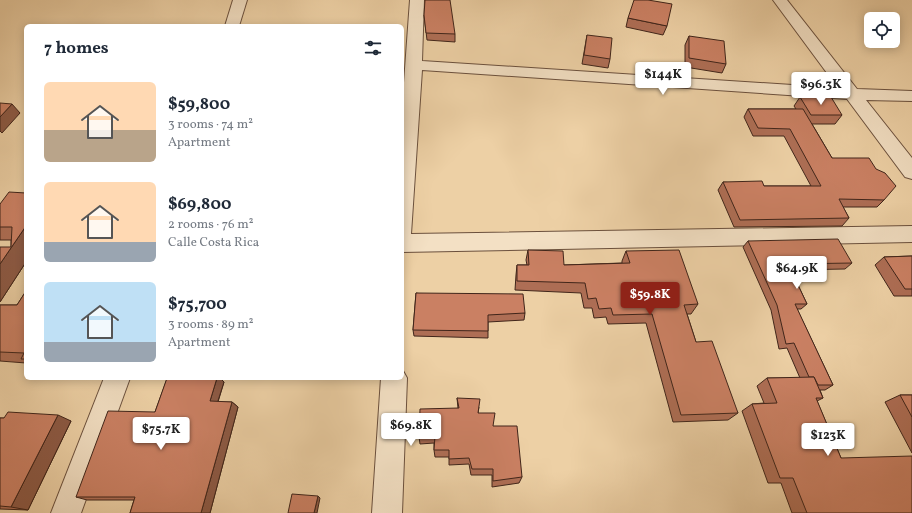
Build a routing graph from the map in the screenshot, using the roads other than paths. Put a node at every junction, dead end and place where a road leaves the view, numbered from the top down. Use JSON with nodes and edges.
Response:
{"nodes":[{"id":1,"x":240,"y":0,"type":"edge"},
{"id":2,"x":417,"y":0,"type":"edge"},
{"id":3,"x":780,"y":0,"type":"edge"},
{"id":4,"x":233,"y":24,"type":"edge"},
{"id":5,"x":414,"y":65,"type":"junction"},
{"id":6,"x":854,"y":94,"type":"junction"},
{"id":7,"x":912,"y":96,"type":"edge"},
{"id":8,"x":912,"y":172,"type":"edge"},
{"id":9,"x":404,"y":204,"type":"edge"},
{"id":10,"x":912,"y":234,"type":"edge"},
{"id":11,"x":404,"y":243,"type":"edge"},
{"id":12,"x":116,"y":380,"type":"edge"},
{"id":13,"x":394,"y":380,"type":"edge"},
{"id":14,"x":66,"y":513,"type":"edge"},
{"id":15,"x":387,"y":513,"type":"edge"}],
"edges":[{"from":1,"to":4,"type":"street"},
{"from":2,"to":5,"type":"street"},
{"from":3,"to":6,"type":"street"},
{"from":5,"to":6,"type":"street"},
{"from":5,"to":9,"type":"street"},
{"from":6,"to":7,"type":"street"},
{"from":6,"to":8,"type":"street"},
{"from":10,"to":11,"type":"street"},
{"from":12,"to":14,"type":"street"},
{"from":13,"to":15,"type":"street"}]}
